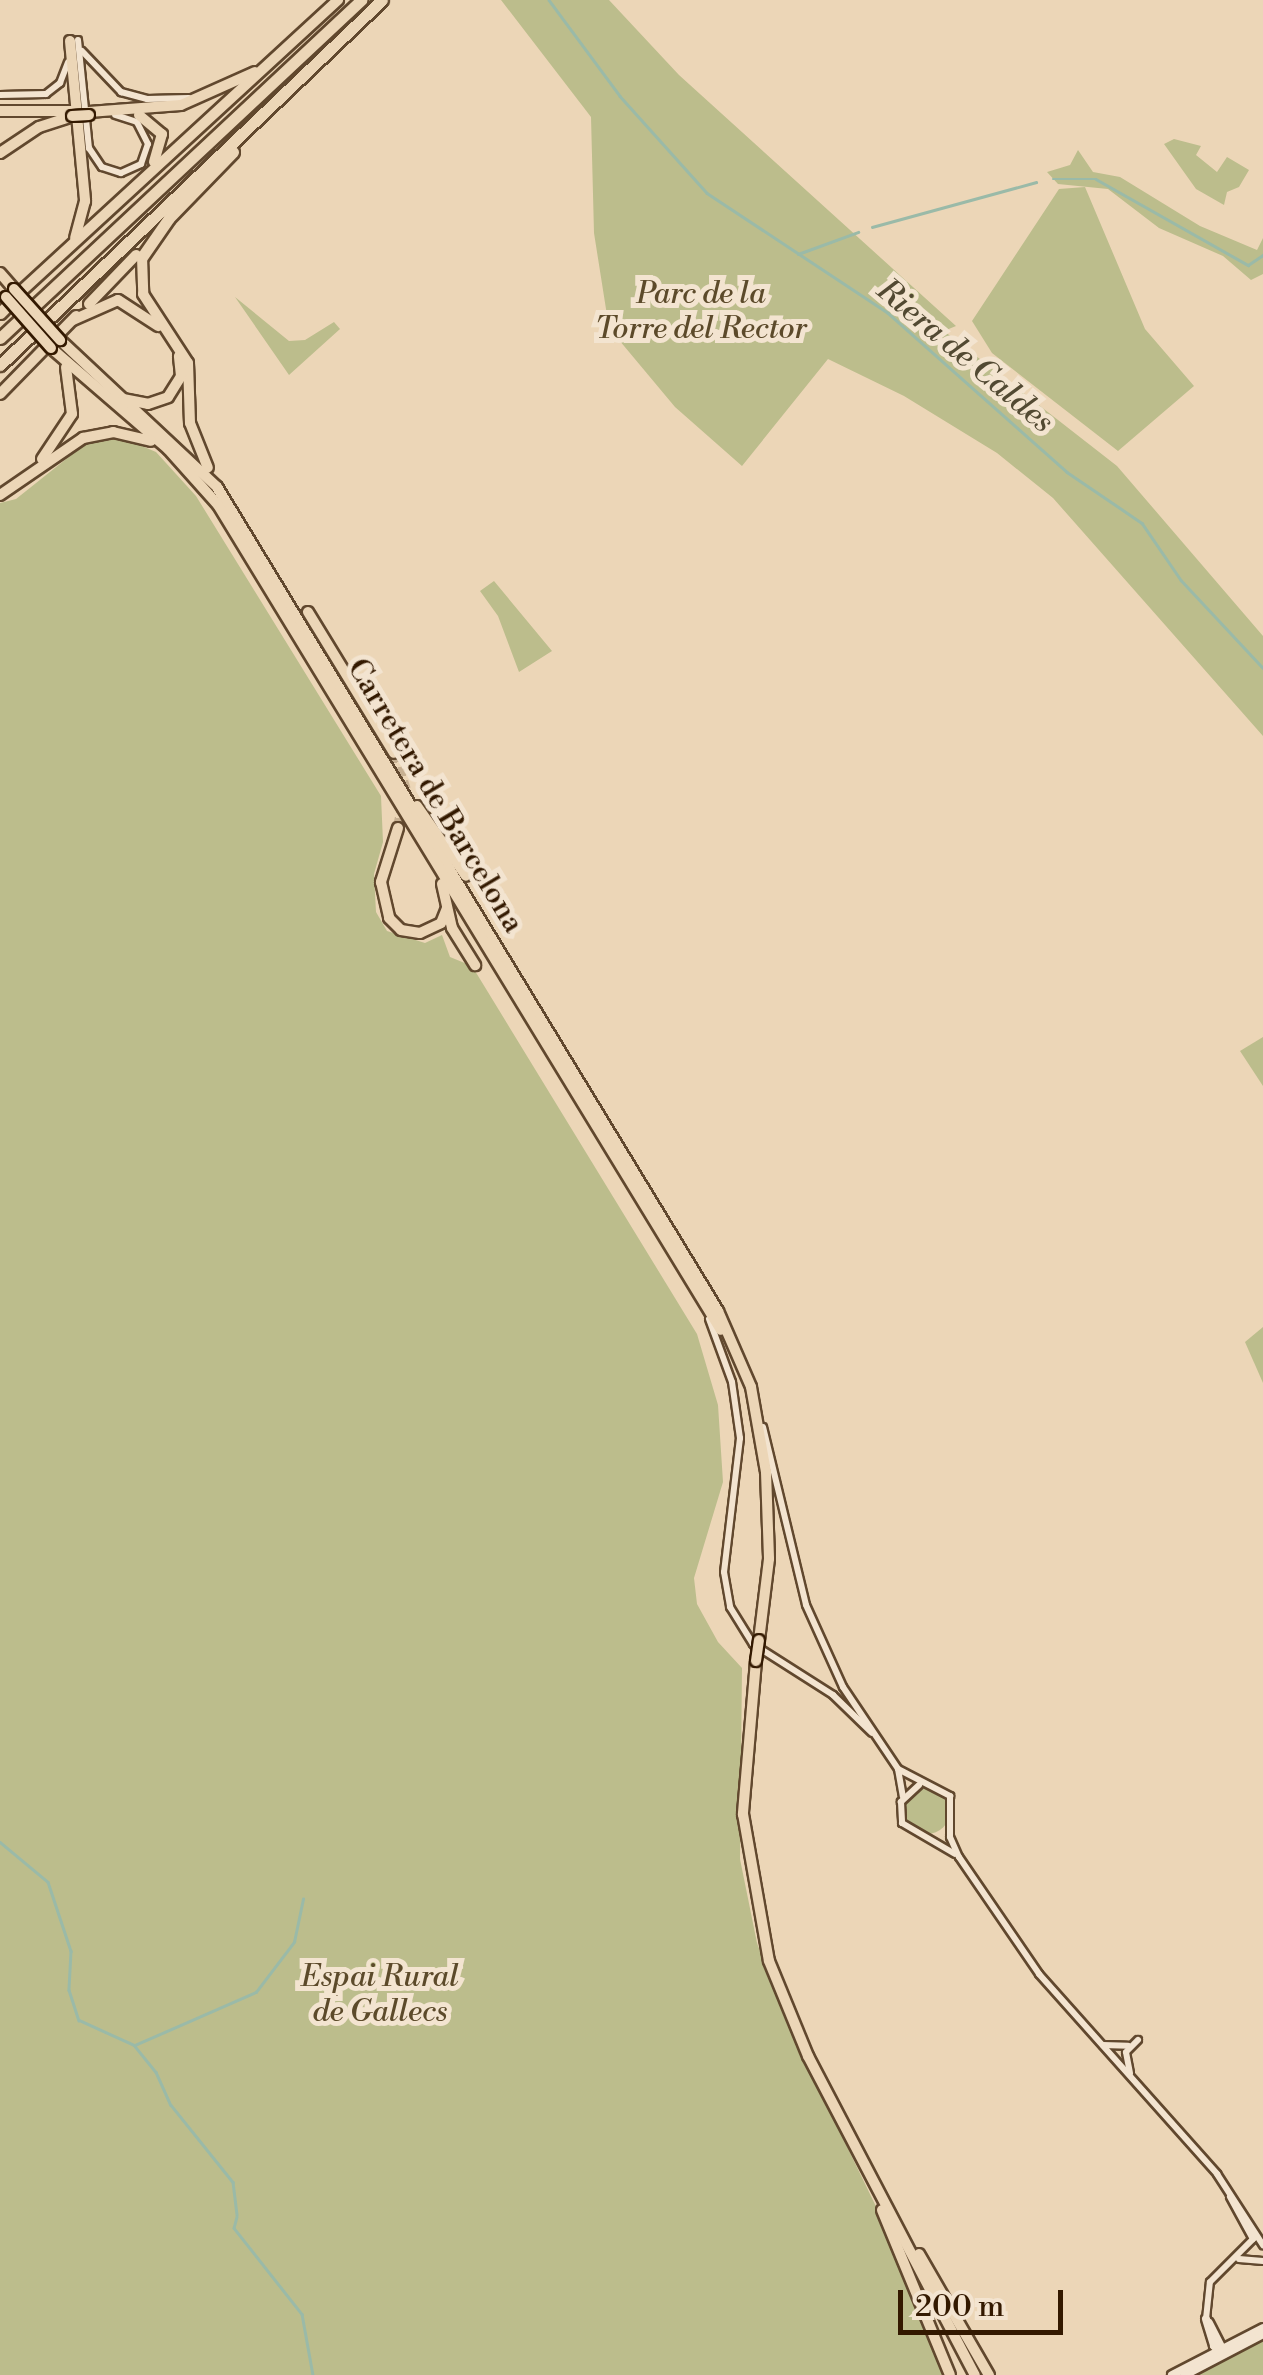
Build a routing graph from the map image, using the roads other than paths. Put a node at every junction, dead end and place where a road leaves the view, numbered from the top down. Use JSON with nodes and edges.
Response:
{"nodes":[{"id":1,"x":338,"y":0,"type":"edge"},
{"id":2,"x":361,"y":0,"type":"edge"},
{"id":3,"x":382,"y":0,"type":"edge"},
{"id":4,"x":74,"y":40,"type":"junction"},
{"id":5,"x":273,"y":61,"type":"junction"},
{"id":6,"x":230,"y":85,"type":"junction"},
{"id":7,"x":0,"y":96,"type":"edge"},
{"id":8,"x":282,"y":96,"type":"junction"},
{"id":9,"x":0,"y":108,"type":"edge"},
{"id":10,"x":72,"y":114,"type":"junction"},
{"id":11,"x":89,"y":114,"type":"junction"},
{"id":12,"x":116,"y":115,"type":"junction"},
{"id":13,"x":0,"y":154,"type":"edge"},
{"id":14,"x":127,"y":193,"type":"junction"},
{"id":15,"x":73,"y":243,"type":"junction"},
{"id":16,"x":139,"y":256,"type":"junction"},
{"id":17,"x":0,"y":273,"type":"edge"},
{"id":18,"x":9,"y":294,"type":"edge"},
{"id":19,"x":0,"y":311,"type":"edge"},
{"id":20,"x":73,"y":320,"type":"junction"},
{"id":21,"x":0,"y":338,"type":"edge"},
{"id":22,"x":56,"y":344,"type":"junction"},
{"id":23,"x":64,"y":362,"type":"junction"},
{"id":24,"x":0,"y":364,"type":"edge"},
{"id":25,"x":0,"y":394,"type":"edge"},
{"id":26,"x":119,"y":398,"type":"junction"},
{"id":27,"x":177,"y":458,"type":"junction"},
{"id":28,"x":0,"y":491,"type":"edge"},
{"id":29,"x":252,"y":541,"type":"junction"},
{"id":30,"x":308,"y":612,"type":"dead end"},
{"id":31,"x":394,"y":753,"type":"tunnel mouth"},
{"id":32,"x":397,"y":782,"type":"junction"},
{"id":33,"x":398,"y":828,"type":"tunnel mouth"},
{"id":34,"x":433,"y":861,"type":"junction"},
{"id":35,"x":466,"y":876,"type":"dead end"},
{"id":36,"x":447,"y":908,"type":"junction"},
{"id":37,"x":475,"y":965,"type":"dead end"},
{"id":38,"x":681,"y":1266,"type":"junction"},
{"id":39,"x":751,"y":1394,"type":"junction"},
{"id":40,"x":872,"y":1733,"type":"junction"},
{"id":41,"x":898,"y":1769,"type":"junction"},
{"id":42,"x":920,"y":1784,"type":"junction"},
{"id":43,"x":903,"y":1797,"type":"junction"},
{"id":44,"x":951,"y":1825,"type":"junction"},
{"id":45,"x":930,"y":1839,"type":"junction"},
{"id":46,"x":959,"y":1857,"type":"junction"},
{"id":47,"x":1096,"y":2042,"type":"junction"},
{"id":48,"x":1135,"y":2083,"type":"junction"},
{"id":49,"x":1196,"y":2150,"type":"junction"},
{"id":50,"x":873,"y":2181,"type":"junction"},
{"id":51,"x":880,"y":2194,"type":"junction"},
{"id":52,"x":1246,"y":2215,"type":"junction"},
{"id":53,"x":1263,"y":2235,"type":"edge"},
{"id":54,"x":1263,"y":2245,"type":"edge"},
{"id":55,"x":1237,"y":2260,"type":"junction"},
{"id":56,"x":1263,"y":2261,"type":"edge"},
{"id":57,"x":1206,"y":2319,"type":"joint"},
{"id":58,"x":1262,"y":2330,"type":"edge"},
{"id":59,"x":1215,"y":2339,"type":"junction"},
{"id":60,"x":1219,"y":2354,"type":"junction"},
{"id":61,"x":1198,"y":2362,"type":"junction"},
{"id":62,"x":950,"y":2375,"type":"edge"},
{"id":63,"x":975,"y":2375,"type":"edge"},
{"id":64,"x":988,"y":2375,"type":"edge"},
{"id":65,"x":1172,"y":2375,"type":"edge"},
{"id":66,"x":1186,"y":2375,"type":"edge"}],
"edges":[{"from":1,"to":5,"type":"highway"},
{"from":2,"to":21,"type":"highway"},
{"from":3,"to":8,"type":"highway"},
{"from":4,"to":6,"type":"street"},
{"from":4,"to":7,"type":"street"},
{"from":4,"to":12,"type":"street"},
{"from":4,"to":15,"type":"highway"},
{"from":5,"to":6,"type":"highway"},
{"from":5,"to":14,"type":"highway"},
{"from":6,"to":11,"type":"highway"},
{"from":8,"to":16,"type":"highway"},
{"from":8,"to":24,"type":"highway"},
{"from":9,"to":10,"type":"highway"},
{"from":10,"to":11,"type":"highway","bridge":true},
{"from":10,"to":13,"type":"highway"},
{"from":11,"to":12,"type":"highway"},
{"from":12,"to":14,"type":"highway"},
{"from":14,"to":15,"type":"highway"},
{"from":15,"to":18,"type":"highway"},
{"from":16,"to":20,"type":"highway"},
{"from":16,"to":29,"type":"highway"},
{"from":17,"to":18,"type":"highway","name":"Carretera de Barcelona"},
{"from":18,"to":19,"type":"highway"},
{"from":18,"to":22,"type":"highway","name":"Carretera de Barcelona","bridge":true},
{"from":20,"to":25,"type":"highway"},
{"from":20,"to":26,"type":"highway"},
{"from":22,"to":23,"type":"highway","name":"Carretera de Barcelona"},
{"from":22,"to":26,"type":"highway","name":"Carretera de Barcelona"},
{"from":23,"to":27,"type":"highway","name":"Carretera de Barcelona"},
{"from":23,"to":28,"type":"highway"},
{"from":26,"to":29,"type":"highway","name":"Carretera de Barcelona"},
{"from":27,"to":28,"type":"highway"},
{"from":27,"to":34,"type":"highway","name":"Carretera de Barcelona"},
{"from":29,"to":32,"type":"highway","name":"Carretera de Barcelona"},
{"from":30,"to":31,"type":"highway"},
{"from":32,"to":35,"type":"highway"},
{"from":32,"to":39,"type":"highway","name":"Carretera de Barcelona"},
{"from":33,"to":36,"type":"highway"},
{"from":34,"to":36,"type":"highway"},
{"from":34,"to":38,"type":"highway","name":"Carretera de Barcelona"},
{"from":36,"to":37,"type":"highway"},
{"from":38,"to":39,"type":"highway","name":"Carretera de Barcelona"},
{"from":38,"to":40,"type":"street"},
{"from":39,"to":40,"type":"street"},
{"from":39,"to":50,"type":"highway","name":"Carretera de Barcelona","bridge":true},
{"from":40,"to":41,"type":"street"},
{"from":41,"to":42,"type":"street"},
{"from":41,"to":43,"type":"street"},
{"from":42,"to":43,"type":"street"},
{"from":42,"to":44,"type":"street"},
{"from":43,"to":45,"type":"street"},
{"from":44,"to":45,"type":"street"},
{"from":44,"to":46,"type":"street"},
{"from":45,"to":46,"type":"street"},
{"from":46,"to":47,"type":"street"},
{"from":47,"to":48,"type":"street"},
{"from":47,"to":48,"type":"street"},
{"from":48,"to":49,"type":"street"},
{"from":49,"to":52,"type":"street"},
{"from":49,"to":55,"type":"street"},
{"from":50,"to":51,"type":"highway","name":"Carretera de Barcelona"},
{"from":50,"to":62,"type":"highway"},
{"from":51,"to":63,"type":"highway","name":"Carretera de Barcelona"},
{"from":51,"to":64,"type":"highway"},
{"from":52,"to":53,"type":"street"},
{"from":52,"to":54,"type":"street"},
{"from":55,"to":56,"type":"street"},
{"from":55,"to":57,"type":"street"},
{"from":57,"to":59,"type":"main road"},
{"from":58,"to":59,"type":"main road"},
{"from":58,"to":60,"type":"main road"},
{"from":58,"to":60,"type":"main road"},
{"from":59,"to":60,"type":"main road"},
{"from":59,"to":61,"type":"main road"},
{"from":60,"to":61,"type":"main road"},
{"from":60,"to":66,"type":"main road"},
{"from":61,"to":65,"type":"main road"}]}
